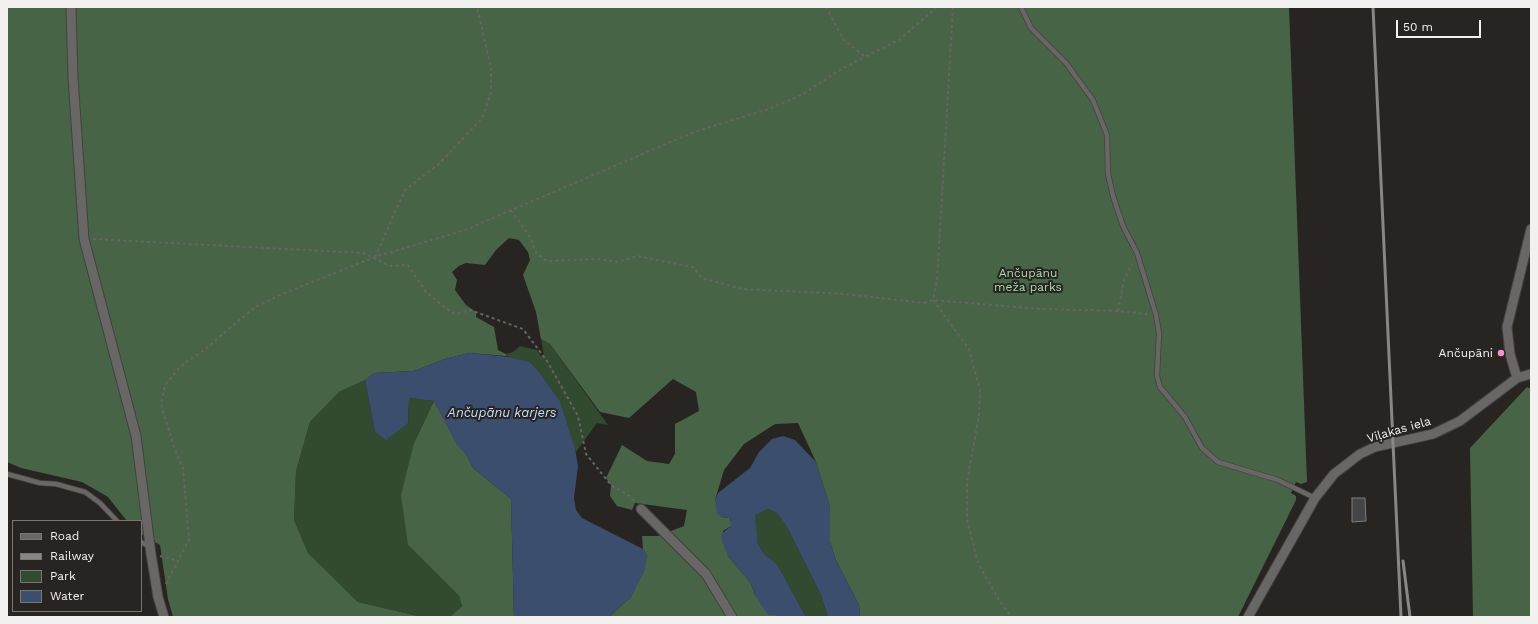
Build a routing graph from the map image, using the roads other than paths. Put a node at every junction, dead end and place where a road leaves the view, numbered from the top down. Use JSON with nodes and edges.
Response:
{"nodes":[{"id":1,"x":71,"y":7,"type":"edge"},
{"id":2,"x":1021,"y":7,"type":"edge"},
{"id":3,"x":1531,"y":229,"type":"edge"},
{"id":4,"x":1531,"y":374,"type":"edge"},
{"id":5,"x":1517,"y":378,"type":"junction"},
{"id":6,"x":7,"y":474,"type":"edge"},
{"id":7,"x":1315,"y":498,"type":"junction"},
{"id":8,"x":641,"y":509,"type":"road end"},
{"id":9,"x":116,"y":520,"type":"edge"},
{"id":10,"x":142,"y":543,"type":"edge"},
{"id":11,"x":151,"y":550,"type":"junction"},
{"id":12,"x":164,"y":617,"type":"edge"},
{"id":13,"x":732,"y":617,"type":"edge"},
{"id":14,"x":1248,"y":617,"type":"edge"}],
"edges":[{"from":1,"to":11,"type":"street"},
{"from":2,"to":7,"type":"lane"},
{"from":3,"to":5,"type":"street"},
{"from":4,"to":5,"type":"street","name":"Viļakas iela"},
{"from":5,"to":7,"type":"street","name":"Viļakas iela"},
{"from":6,"to":9,"type":"lane"},
{"from":7,"to":14,"type":"street","name":"Viļakas iela"},
{"from":8,"to":13,"type":"street"},
{"from":10,"to":11,"type":"lane"},
{"from":11,"to":12,"type":"street"}]}
